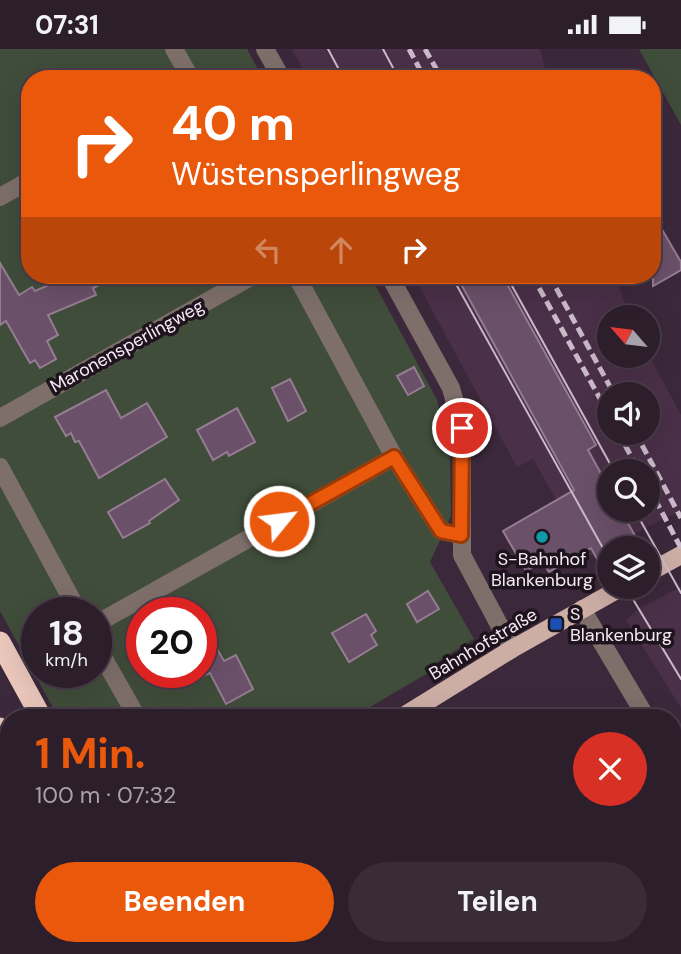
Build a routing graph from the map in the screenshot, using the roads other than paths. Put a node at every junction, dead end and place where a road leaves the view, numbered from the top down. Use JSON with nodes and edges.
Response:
{"nodes":[{"id":1,"x":174,"y":49,"type":"edge"},
{"id":2,"x":265,"y":49,"type":"edge"},
{"id":3,"x":186,"y":70,"type":"edge"},
{"id":4,"x":277,"y":70,"type":"edge"},
{"id":5,"x":21,"y":185,"type":"edge"},
{"id":6,"x":0,"y":197,"type":"edge"},
{"id":7,"x":238,"y":284,"type":"edge"},
{"id":8,"x":301,"y":284,"type":"edge"},
{"id":9,"x":394,"y":284,"type":"edge"},
{"id":10,"x":0,"y":418,"type":"edge"},
{"id":11,"x":394,"y":457,"type":"junction"},
{"id":12,"x":0,"y":467,"type":"edge"},
{"id":13,"x":461,"y":535,"type":"junction"},
{"id":14,"x":681,"y":555,"type":"edge"},
{"id":15,"x":660,"y":566,"type":"edge"},
{"id":16,"x":70,"y":597,"type":"edge"},
{"id":17,"x":600,"y":599,"type":"edge"},
{"id":18,"x":582,"y":609,"type":"junction"},
{"id":19,"x":112,"y":615,"type":"edge"},
{"id":20,"x":0,"y":642,"type":"edge"},
{"id":21,"x":512,"y":649,"type":"junction"},
{"id":22,"x":112,"y":673,"type":"edge"},
{"id":23,"x":37,"y":709,"type":"edge"},
{"id":24,"x":132,"y":709,"type":"edge"},
{"id":25,"x":415,"y":709,"type":"edge"},
{"id":26,"x":641,"y":709,"type":"edge"}],
"edges":[{"from":1,"to":3,"type":"street"},
{"from":2,"to":4,"type":"street"},
{"from":5,"to":6,"type":"street"},
{"from":7,"to":10,"type":"street","name":"Maronensperlingweg"},
{"from":8,"to":11,"type":"street"},
{"from":9,"to":13,"type":"street"},
{"from":11,"to":13,"type":"street"},
{"from":11,"to":19,"type":"street"},
{"from":12,"to":16,"type":"street"},
{"from":13,"to":21,"type":"street"},
{"from":14,"to":15,"type":"main road"},
{"from":17,"to":18,"type":"main road","name":"Bahnhofstraße"},
{"from":18,"to":21,"type":"main road","name":"Bahnhofstraße"},
{"from":18,"to":26,"type":"street"},
{"from":20,"to":23,"type":"highway"},
{"from":21,"to":25,"type":"main road","name":"Bahnhofstraße"},
{"from":22,"to":24,"type":"street"}]}
